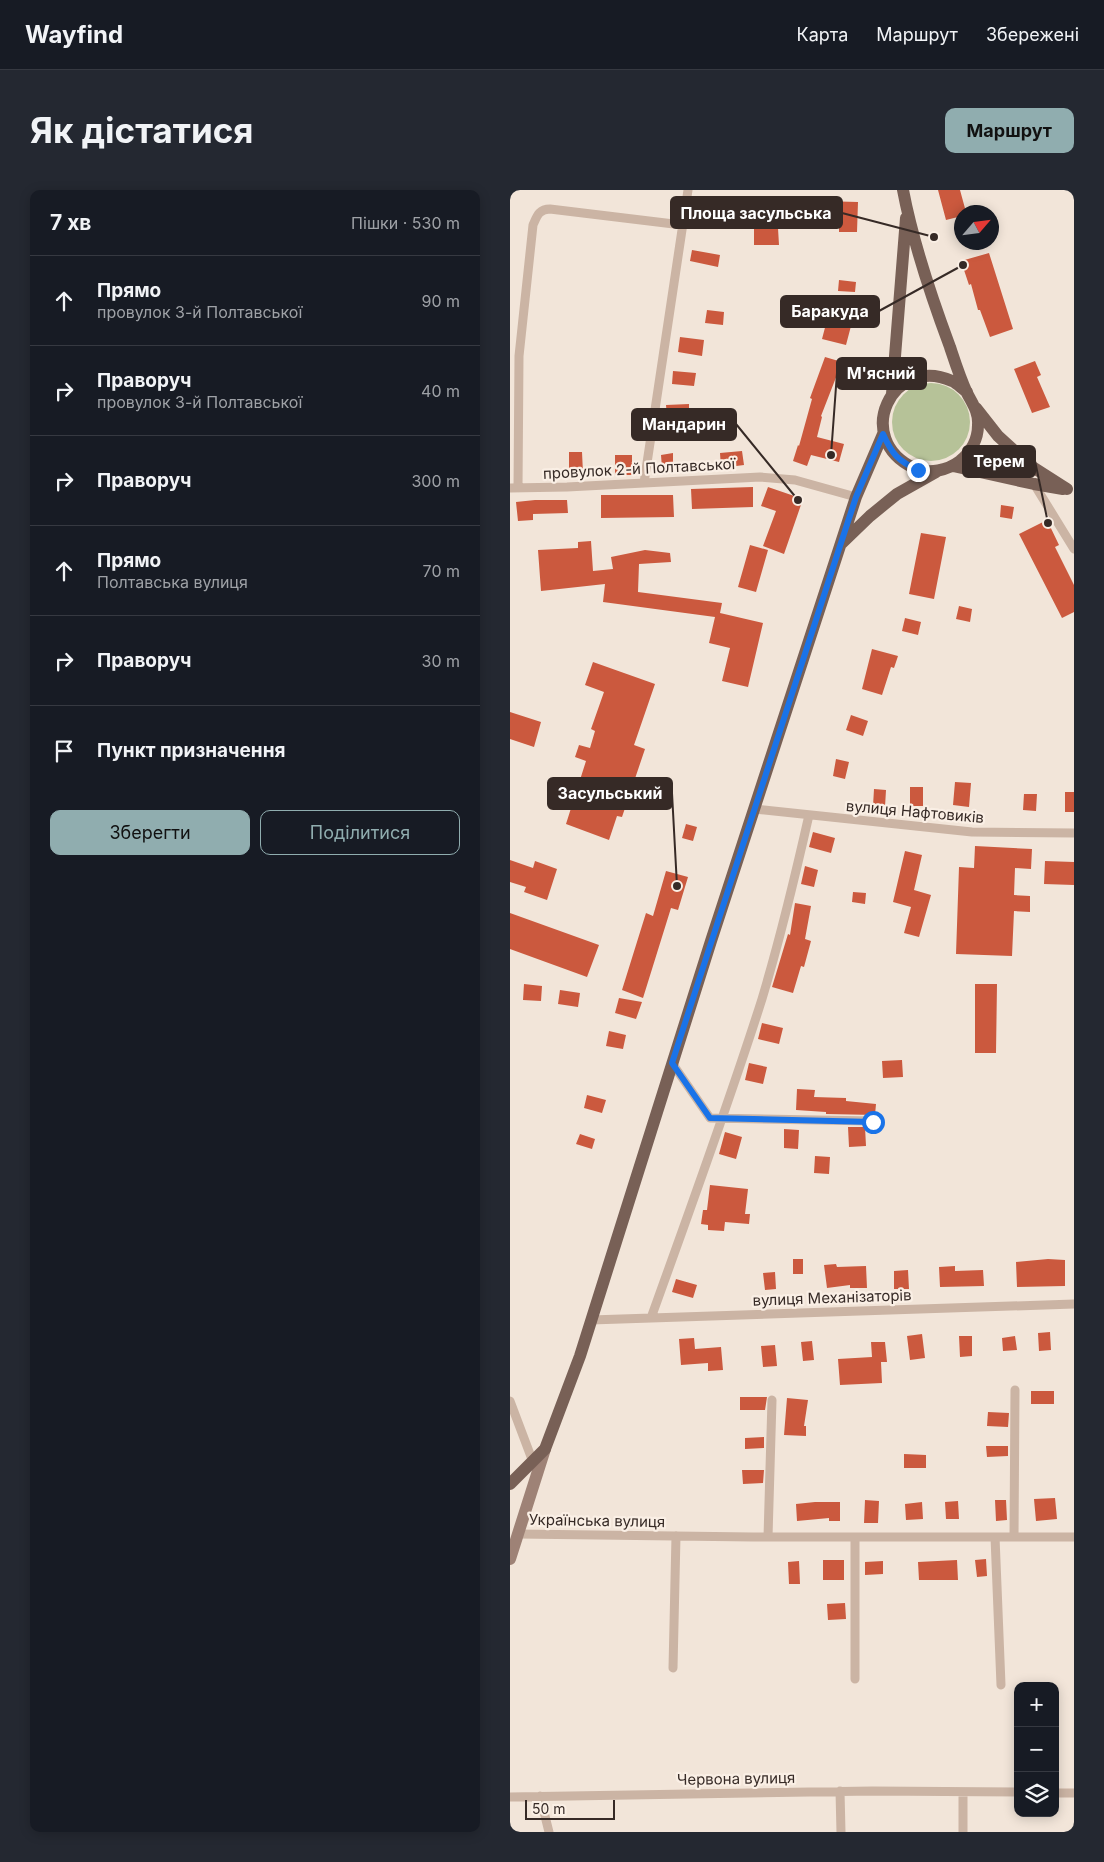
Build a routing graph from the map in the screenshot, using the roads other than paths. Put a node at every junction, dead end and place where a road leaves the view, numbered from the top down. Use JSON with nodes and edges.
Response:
{"nodes":[{"id":1,"x":688,"y":190,"type":"edge"},
{"id":2,"x":903,"y":190,"type":"edge"},
{"id":3,"x":907,"y":208,"type":"junction"},
{"id":4,"x":682,"y":225,"type":"junction"},
{"id":5,"x":967,"y":392,"type":"junction"},
{"id":6,"x":892,"y":394,"type":"junction"},
{"id":7,"x":975,"y":407,"type":"junction"},
{"id":8,"x":883,"y":434,"type":"junction"},
{"id":9,"x":953,"y":466,"type":"junction"},
{"id":10,"x":936,"y":471,"type":"junction"},
{"id":11,"x":644,"y":483,"type":"junction"},
{"id":12,"x":1034,"y":484,"type":"junction"},
{"id":13,"x":514,"y":488,"type":"edge"},
{"id":14,"x":1070,"y":490,"type":"edge"},
{"id":15,"x":856,"y":497,"type":"junction"},
{"id":16,"x":840,"y":546,"type":"junction"},
{"id":17,"x":1074,"y":549,"type":"edge"},
{"id":18,"x":754,"y":809,"type":"junction"},
{"id":19,"x":809,"y":816,"type":"junction"},
{"id":20,"x":1074,"y":833,"type":"edge"},
{"id":21,"x":672,"y":1063,"type":"junction"},
{"id":22,"x":722,"y":1118,"type":"junction"},
{"id":23,"x":873,"y":1122,"type":"dead end"},
{"id":24,"x":1074,"y":1304,"type":"edge"},
{"id":25,"x":651,"y":1318,"type":"junction"},
{"id":26,"x":591,"y":1320,"type":"junction"},
{"id":27,"x":1015,"y":1390,"type":"dead end"},
{"id":28,"x":772,"y":1400,"type":"dead end"},
{"id":29,"x":510,"y":1401,"type":"edge"},
{"id":30,"x":545,"y":1449,"type":"junction"},
{"id":31,"x":533,"y":1462,"type":"junction"},
{"id":32,"x":510,"y":1484,"type":"edge"},
{"id":33,"x":518,"y":1534,"type":"junction"},
{"id":34,"x":676,"y":1536,"type":"junction"},
{"id":35,"x":768,"y":1537,"type":"junction"},
{"id":36,"x":855,"y":1537,"type":"junction"},
{"id":37,"x":995,"y":1537,"type":"junction"},
{"id":38,"x":1014,"y":1537,"type":"junction"},
{"id":39,"x":1074,"y":1537,"type":"edge"},
{"id":40,"x":510,"y":1559,"type":"edge"},
{"id":41,"x":673,"y":1668,"type":"dead end"},
{"id":42,"x":855,"y":1678,"type":"dead end"},
{"id":43,"x":1001,"y":1685,"type":"dead end"},
{"id":44,"x":840,"y":1791,"type":"junction"},
{"id":45,"x":963,"y":1792,"type":"junction"},
{"id":46,"x":1014,"y":1792,"type":"edge"},
{"id":47,"x":1059,"y":1793,"type":"edge"},
{"id":48,"x":1074,"y":1793,"type":"edge"},
{"id":49,"x":540,"y":1796,"type":"junction"},
{"id":50,"x":510,"y":1797,"type":"edge"},
{"id":51,"x":549,"y":1832,"type":"edge"},
{"id":52,"x":841,"y":1832,"type":"edge"},
{"id":53,"x":963,"y":1832,"type":"edge"}],
"edges":[{"from":1,"to":4,"type":"street"},
{"from":2,"to":3,"type":"main road"},
{"from":3,"to":5,"type":"main road"},
{"from":3,"to":6,"type":"main road"},
{"from":4,"to":11,"type":"street"},
{"from":4,"to":13,"type":"street"},
{"from":5,"to":6,"type":"main road"},
{"from":5,"to":7,"type":"main road"},
{"from":6,"to":8,"type":"main road"},
{"from":7,"to":9,"type":"main road"},
{"from":7,"to":14,"type":"main road"},
{"from":8,"to":10,"type":"main road"},
{"from":8,"to":15,"type":"main road"},
{"from":9,"to":10,"type":"main road"},
{"from":9,"to":12,"type":"main road"},
{"from":10,"to":16,"type":"main road"},
{"from":11,"to":13,"type":"street","name":"провулок 2-й Полтавської"},
{"from":11,"to":15,"type":"street","name":"провулок 2-й Полтавської"},
{"from":12,"to":14,"type":"main road"},
{"from":12,"to":17,"type":"street"},
{"from":15,"to":16,"type":"main road"},
{"from":16,"to":18,"type":"main road"},
{"from":18,"to":19,"type":"street","name":"вулиця Нафтовиків"},
{"from":18,"to":21,"type":"main road"},
{"from":19,"to":20,"type":"street","name":"вулиця Нафтовиків"},
{"from":19,"to":22,"type":"street"},
{"from":21,"to":22,"type":"street"},
{"from":21,"to":26,"type":"main road"},
{"from":22,"to":23,"type":"street"},
{"from":22,"to":25,"type":"street"},
{"from":24,"to":25,"type":"street","name":"вулиця Механізаторів"},
{"from":25,"to":26,"type":"street","name":"вулиця Механізаторів"},
{"from":26,"to":30,"type":"main road"},
{"from":27,"to":38,"type":"street"},
{"from":28,"to":35,"type":"street"},
{"from":29,"to":31,"type":"street"},
{"from":30,"to":31,"type":"main road"},
{"from":30,"to":33,"type":"main road"},
{"from":31,"to":32,"type":"main road"},
{"from":33,"to":34,"type":"street","name":"Українська вулиця"},
{"from":33,"to":40,"type":"main road"},
{"from":34,"to":35,"type":"street","name":"Українська вулиця"},
{"from":34,"to":41,"type":"street","name":"Українська вулиця"},
{"from":35,"to":36,"type":"street","name":"Українська вулиця"},
{"from":36,"to":37,"type":"street","name":"Українська вулиця"},
{"from":36,"to":42,"type":"street"},
{"from":37,"to":38,"type":"street","name":"Українська вулиця"},
{"from":37,"to":43,"type":"street"},
{"from":38,"to":39,"type":"street","name":"Українська вулиця"},
{"from":44,"to":45,"type":"street","name":"Червона вулиця"},
{"from":44,"to":49,"type":"street","name":"Червона вулиця"},
{"from":44,"to":52,"type":"street"},
{"from":45,"to":46,"type":"street","name":"Червона вулиця"},
{"from":45,"to":53,"type":"street"},
{"from":47,"to":48,"type":"street"},
{"from":49,"to":50,"type":"street","name":"Червона вулиця"},
{"from":49,"to":51,"type":"street"}]}
